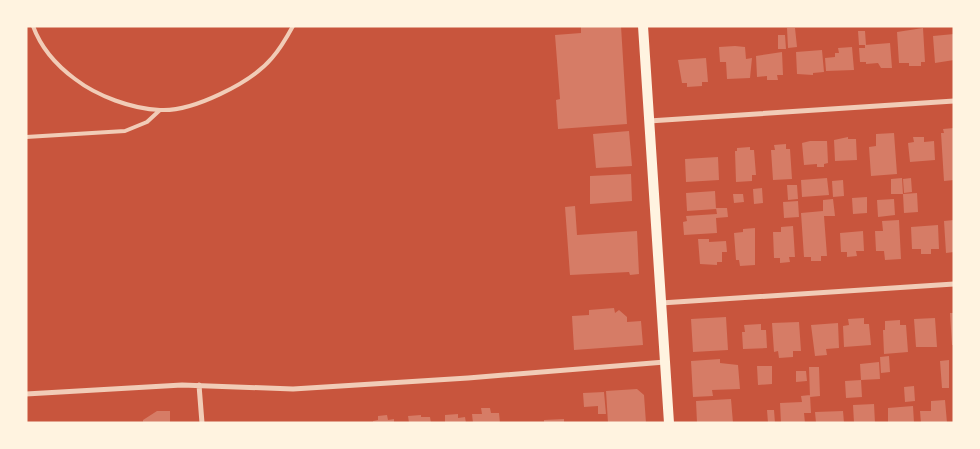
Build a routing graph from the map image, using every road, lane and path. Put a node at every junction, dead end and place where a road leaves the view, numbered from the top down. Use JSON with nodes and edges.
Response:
{"nodes":[{"id":1,"x":33,"y":26,"type":"edge"},
{"id":2,"x":293,"y":26,"type":"edge"},
{"id":3,"x":643,"y":26,"type":"edge"},
{"id":4,"x":954,"y":101,"type":"edge"},
{"id":5,"x":160,"y":110,"type":"junction"},
{"id":6,"x":649,"y":121,"type":"junction"},
{"id":7,"x":26,"y":137,"type":"edge"},
{"id":8,"x":954,"y":284,"type":"edge"},
{"id":9,"x":661,"y":303,"type":"junction"},
{"id":10,"x":665,"y":362,"type":"junction"},
{"id":11,"x":200,"y":385,"type":"junction"},
{"id":12,"x":26,"y":394,"type":"edge"},
{"id":13,"x":202,"y":423,"type":"edge"},
{"id":14,"x":669,"y":423,"type":"edge"}],
"edges":[{"from":1,"to":5,"type":"lane"},
{"from":2,"to":5,"type":"lane"},
{"from":3,"to":6,"type":"main road"},
{"from":4,"to":6,"type":"street"},
{"from":5,"to":7,"type":"lane"},
{"from":6,"to":9,"type":"main road"},
{"from":8,"to":9,"type":"street"},
{"from":9,"to":10,"type":"main road"},
{"from":10,"to":11,"type":"street"},
{"from":10,"to":14,"type":"main road"},
{"from":11,"to":12,"type":"street"},
{"from":11,"to":13,"type":"street"}]}
